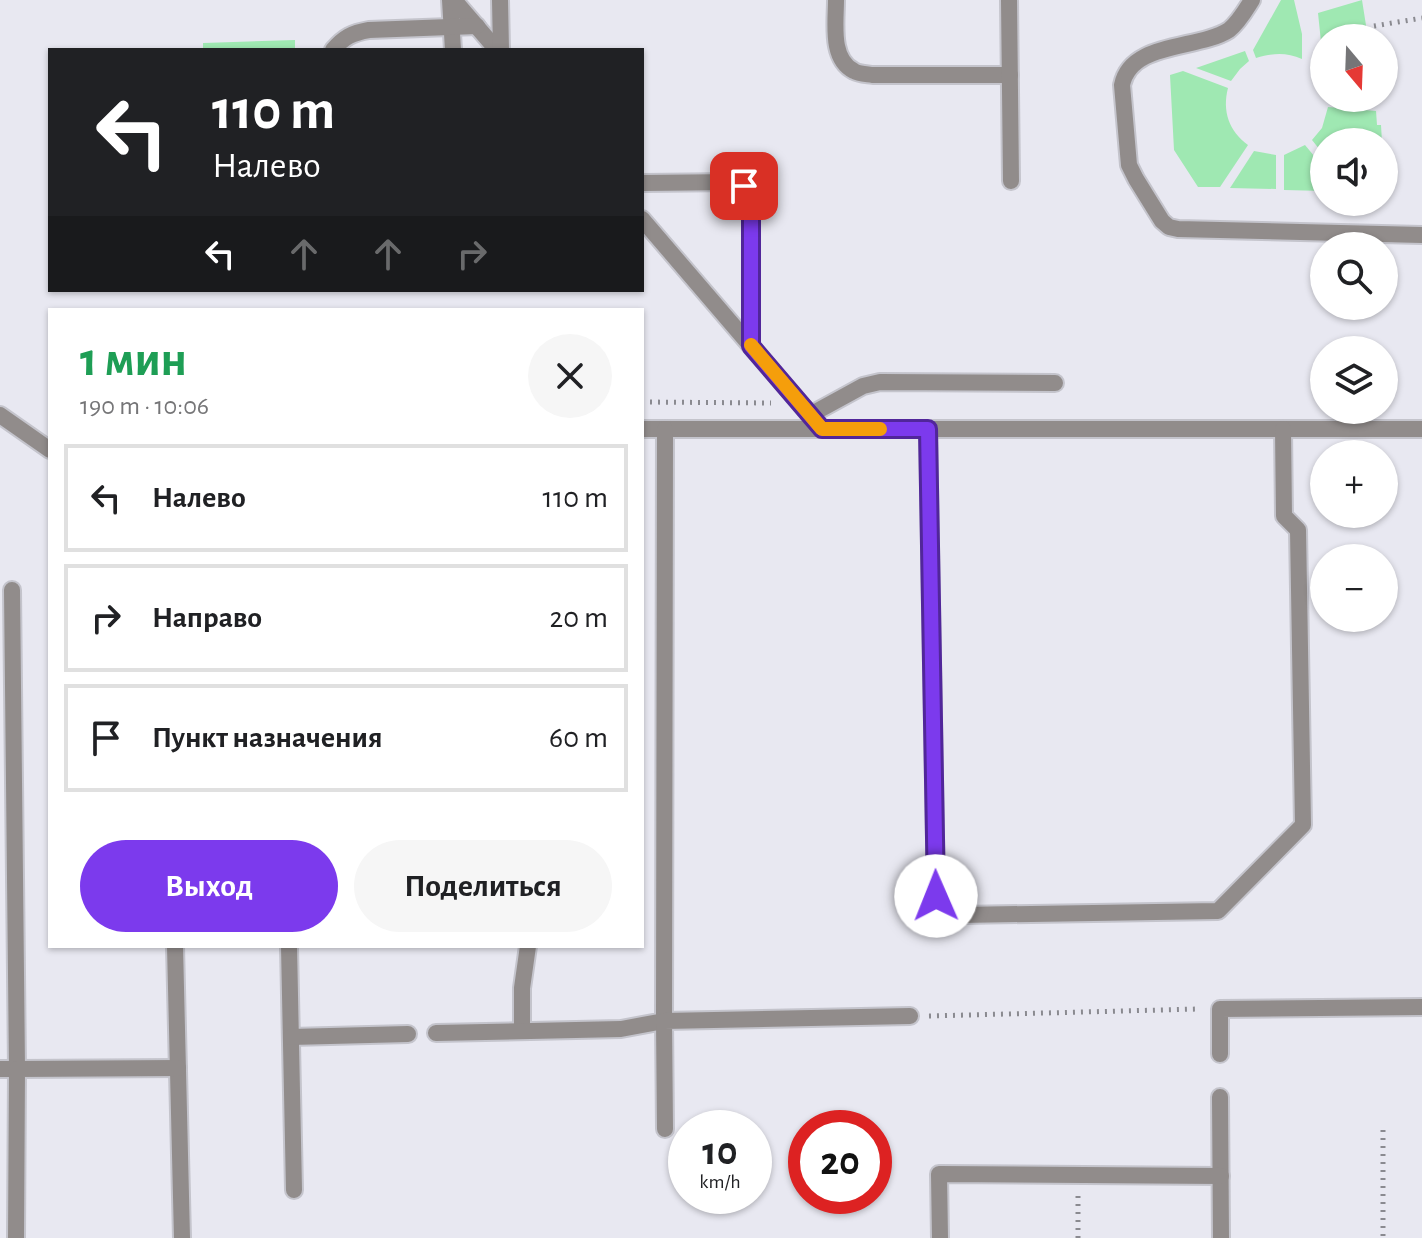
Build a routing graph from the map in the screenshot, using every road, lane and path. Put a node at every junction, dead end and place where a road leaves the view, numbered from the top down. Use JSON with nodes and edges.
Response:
{"nodes":[{"id":1,"x":452,"y":0,"type":"edge"},
{"id":2,"x":500,"y":0,"type":"edge"},
{"id":3,"x":836,"y":0,"type":"edge"},
{"id":4,"x":1009,"y":0,"type":"edge"},
{"id":5,"x":1252,"y":0,"type":"edge"},
{"id":6,"x":1422,"y":18,"type":"edge"},
{"id":7,"x":1386,"y":24,"type":"edge"},
{"id":8,"x":477,"y":26,"type":"junction"},
{"id":9,"x":452,"y":27,"type":"junction"},
{"id":10,"x":335,"y":48,"type":"edge"},
{"id":11,"x":453,"y":48,"type":"edge"},
{"id":12,"x":497,"y":48,"type":"edge"},
{"id":13,"x":499,"y":48,"type":"edge"},
{"id":14,"x":1010,"y":75,"type":"junction"},
{"id":15,"x":1011,"y":181,"type":"dead end"},
{"id":16,"x":644,"y":183,"type":"edge"},
{"id":17,"x":644,"y":221,"type":"edge"},
{"id":18,"x":1422,"y":235,"type":"edge"},
{"id":19,"x":751,"y":346,"type":"junction"},
{"id":20,"x":1055,"y":383,"type":"dead end"},
{"id":21,"x":644,"y":402,"type":"edge"},
{"id":22,"x":805,"y":409,"type":"junction"},
{"id":23,"x":0,"y":415,"type":"edge"},
{"id":24,"x":644,"y":429,"type":"edge"},
{"id":25,"x":665,"y":429,"type":"junction"},
{"id":26,"x":822,"y":429,"type":"junction"},
{"id":27,"x":928,"y":429,"type":"junction"},
{"id":28,"x":1283,"y":429,"type":"junction"},
{"id":29,"x":1422,"y":429,"type":"edge"},
{"id":30,"x":48,"y":449,"type":"edge"},
{"id":31,"x":8,"y":598,"type":"edge"},
{"id":32,"x":6,"y":681,"type":"edge"},
{"id":33,"x":175,"y":948,"type":"edge"},
{"id":34,"x":289,"y":948,"type":"edge"},
{"id":35,"x":528,"y":948,"type":"edge"},
{"id":36,"x":1422,"y":1007,"type":"edge"},
{"id":37,"x":1220,"y":1009,"type":"junction"},
{"id":38,"x":910,"y":1016,"type":"joint"},
{"id":39,"x":664,"y":1021,"type":"junction"},
{"id":40,"x":522,"y":1031,"type":"junction"},
{"id":41,"x":436,"y":1033,"type":"dead end"},
{"id":42,"x":408,"y":1034,"type":"dead end"},
{"id":43,"x":291,"y":1037,"type":"junction"},
{"id":44,"x":1220,"y":1054,"type":"dead end"},
{"id":45,"x":178,"y":1068,"type":"junction"},
{"id":46,"x":8,"y":1069,"type":"edge"},
{"id":47,"x":1220,"y":1097,"type":"dead end"},
{"id":48,"x":665,"y":1129,"type":"dead end"},
{"id":49,"x":1383,"y":1130,"type":"dead end"},
{"id":50,"x":1078,"y":1175,"type":"junction"},
{"id":51,"x":1221,"y":1176,"type":"junction"},
{"id":52,"x":294,"y":1190,"type":"dead end"},
{"id":53,"x":16,"y":1238,"type":"edge"},
{"id":54,"x":182,"y":1238,"type":"edge"},
{"id":55,"x":940,"y":1238,"type":"edge"},
{"id":56,"x":1078,"y":1238,"type":"edge"},
{"id":57,"x":1221,"y":1238,"type":"edge"},
{"id":58,"x":1383,"y":1238,"type":"edge"}],
"edges":[{"from":1,"to":8,"type":"lane"},
{"from":1,"to":9,"type":"lane"},
{"from":2,"to":13,"type":"lane"},
{"from":3,"to":14,"type":"lane"},
{"from":4,"to":14,"type":"lane"},
{"from":5,"to":18,"type":"lane"},
{"from":6,"to":7,"type":"path"},
{"from":8,"to":9,"type":"lane"},
{"from":8,"to":12,"type":"lane"},
{"from":9,"to":10,"type":"lane"},
{"from":9,"to":11,"type":"lane"},
{"from":14,"to":15,"type":"lane"},
{"from":16,"to":19,"type":"lane"},
{"from":17,"to":19,"type":"lane"},
{"from":19,"to":22,"type":"lane"},
{"from":20,"to":22,"type":"lane"},
{"from":21,"to":22,"type":"path"},
{"from":22,"to":26,"type":"lane"},
{"from":23,"to":30,"type":"lane"},
{"from":24,"to":25,"type":"lane"},
{"from":25,"to":26,"type":"lane"},
{"from":25,"to":39,"type":"lane"},
{"from":26,"to":27,"type":"lane"},
{"from":27,"to":28,"type":"lane"},
{"from":27,"to":28,"type":"lane"},
{"from":28,"to":29,"type":"lane"},
{"from":31,"to":32,"type":"lane"},
{"from":32,"to":46,"type":"lane"},
{"from":33,"to":45,"type":"lane"},
{"from":34,"to":43,"type":"lane"},
{"from":35,"to":40,"type":"lane"},
{"from":36,"to":37,"type":"lane"},
{"from":37,"to":38,"type":"path"},
{"from":37,"to":44,"type":"lane"},
{"from":38,"to":39,"type":"lane"},
{"from":39,"to":40,"type":"lane"},
{"from":39,"to":48,"type":"lane"},
{"from":40,"to":41,"type":"lane"},
{"from":42,"to":43,"type":"lane"},
{"from":43,"to":52,"type":"lane"},
{"from":45,"to":46,"type":"lane"},
{"from":45,"to":54,"type":"lane"},
{"from":46,"to":53,"type":"lane"},
{"from":47,"to":51,"type":"lane"},
{"from":49,"to":58,"type":"path"},
{"from":50,"to":51,"type":"lane"},
{"from":50,"to":55,"type":"lane"},
{"from":50,"to":56,"type":"path"},
{"from":51,"to":57,"type":"lane"}]}
